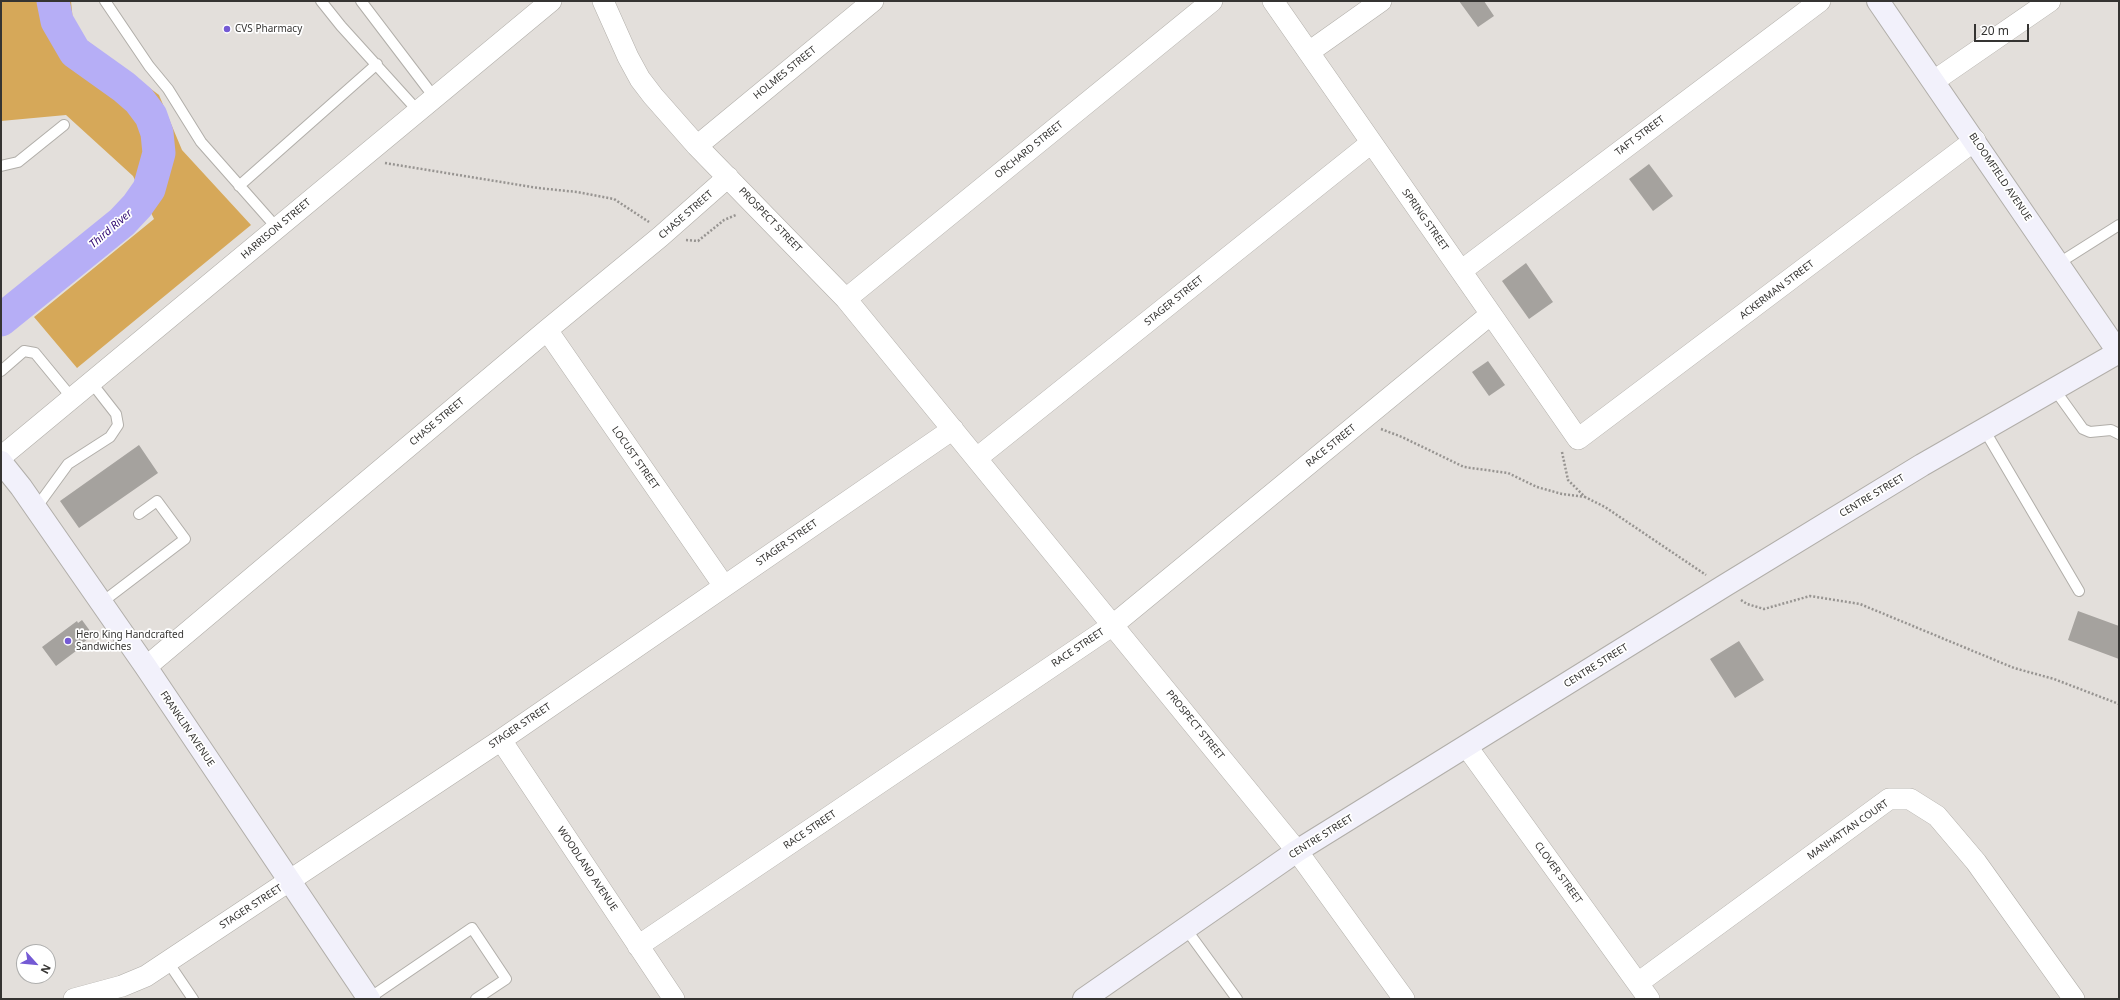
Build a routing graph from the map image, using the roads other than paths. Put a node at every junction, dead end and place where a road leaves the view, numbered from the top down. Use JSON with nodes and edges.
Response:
{"nodes":[{"id":1,"x":105,"y":1,"type":"edge"},
{"id":2,"x":321,"y":1,"type":"edge"},
{"id":3,"x":361,"y":1,"type":"edge"},
{"id":4,"x":550,"y":1,"type":"edge"},
{"id":5,"x":603,"y":1,"type":"edge"},
{"id":6,"x":873,"y":1,"type":"edge"},
{"id":7,"x":1212,"y":1,"type":"edge"},
{"id":8,"x":1273,"y":1,"type":"edge"},
{"id":9,"x":1381,"y":1,"type":"edge"},
{"id":10,"x":1820,"y":1,"type":"edge"},
{"id":11,"x":1878,"y":1,"type":"edge"},
{"id":12,"x":2050,"y":1,"type":"edge"},
{"id":13,"x":1309,"y":52,"type":"junction"},
{"id":14,"x":377,"y":64,"type":"junction"},
{"id":15,"x":1934,"y":81,"type":"junction"},
{"id":16,"x":434,"y":97,"type":"junction"},
{"id":17,"x":418,"y":111,"type":"junction"},
{"id":18,"x":64,"y":125,"type":"dead end"},
{"id":19,"x":1975,"y":140,"type":"junction"},
{"id":20,"x":1371,"y":143,"type":"junction"},
{"id":21,"x":697,"y":146,"type":"junction"},
{"id":22,"x":1,"y":166,"type":"edge"},
{"id":23,"x":728,"y":177,"type":"junction"},
{"id":24,"x":239,"y":186,"type":"junction"},
{"id":25,"x":2119,"y":225,"type":"edge"},
{"id":26,"x":277,"y":228,"type":"junction"},
{"id":27,"x":2059,"y":263,"type":"junction"},
{"id":28,"x":1461,"y":271,"type":"junction"},
{"id":29,"x":846,"y":299,"type":"junction"},
{"id":30,"x":1491,"y":314,"type":"junction"},
{"id":31,"x":547,"y":330,"type":"junction"},
{"id":32,"x":2119,"y":353,"type":"edge"},
{"id":33,"x":1,"y":371,"type":"edge"},
{"id":34,"x":90,"y":382,"type":"junction"},
{"id":35,"x":2055,"y":390,"type":"junction"},
{"id":36,"x":72,"y":398,"type":"junction"},
{"id":37,"x":953,"y":428,"type":"junction"},
{"id":38,"x":1986,"y":431,"type":"junction"},
{"id":39,"x":2119,"y":434,"type":"edge"},
{"id":40,"x":1569,"y":443,"type":"joint"},
{"id":41,"x":1,"y":457,"type":"edge"},
{"id":42,"x":977,"y":458,"type":"junction"},
{"id":43,"x":1,"y":462,"type":"edge"},
{"id":44,"x":36,"y":508,"type":"junction"},
{"id":45,"x":139,"y":514,"type":"dead end"},
{"id":46,"x":724,"y":586,"type":"junction"},
{"id":47,"x":2079,"y":591,"type":"dead end"},
{"id":48,"x":101,"y":603,"type":"junction"},
{"id":49,"x":1113,"y":625,"type":"junction"},
{"id":50,"x":146,"y":667,"type":"junction"},
{"id":51,"x":501,"y":740,"type":"junction"},
{"id":52,"x":1467,"y":747,"type":"junction"},
{"id":53,"x":1297,"y":851,"type":"junction"},
{"id":54,"x":290,"y":881,"type":"junction"},
{"id":55,"x":1186,"y":929,"type":"junction"},
{"id":56,"x":638,"y":946,"type":"junction"},
{"id":57,"x":168,"y":962,"type":"junction"},
{"id":58,"x":1644,"y":991,"type":"edge"},
{"id":59,"x":364,"y":997,"type":"edge"},
{"id":60,"x":74,"y":999,"type":"edge"},
{"id":61,"x":193,"y":999,"type":"edge"},
{"id":62,"x":476,"y":999,"type":"edge"},
{"id":63,"x":674,"y":999,"type":"edge"},
{"id":64,"x":1084,"y":999,"type":"edge"},
{"id":65,"x":1237,"y":999,"type":"edge"},
{"id":66,"x":1404,"y":999,"type":"edge"},
{"id":67,"x":2074,"y":999,"type":"edge"}],
"edges":[{"from":1,"to":24,"type":"lane"},
{"from":2,"to":14,"type":"lane"},
{"from":3,"to":16,"type":"lane"},
{"from":4,"to":16,"type":"street","name":"HARRISON STREET"},
{"from":5,"to":21,"type":"street","name":"PROSPECT STREET"},
{"from":6,"to":21,"type":"street","name":"HOLMES STREET"},
{"from":7,"to":29,"type":"street","name":"ORCHARD STREET"},
{"from":8,"to":13,"type":"street","name":"SPRING STREET"},
{"from":9,"to":13,"type":"street"},
{"from":10,"to":28,"type":"street","name":"TAFT STREET"},
{"from":11,"to":15,"type":"street","name":"BLOOMFIELD AVENUE"},
{"from":12,"to":15,"type":"street"},
{"from":13,"to":20,"type":"street","name":"SPRING STREET"},
{"from":14,"to":17,"type":"lane"},
{"from":14,"to":24,"type":"lane"},
{"from":15,"to":19,"type":"street","name":"BLOOMFIELD AVENUE"},
{"from":16,"to":17,"type":"street","name":"HARRISON STREET"},
{"from":17,"to":26,"type":"street","name":"HARRISON STREET"},
{"from":18,"to":22,"type":"lane"},
{"from":19,"to":27,"type":"street","name":"BLOOMFIELD AVENUE"},
{"from":19,"to":40,"type":"street","name":"ACKERMAN STREET"},
{"from":20,"to":28,"type":"street","name":"SPRING STREET"},
{"from":20,"to":42,"type":"street","name":"STAGER STREET"},
{"from":21,"to":23,"type":"street","name":"PROSPECT STREET"},
{"from":23,"to":29,"type":"street","name":"PROSPECT STREET"},
{"from":23,"to":31,"type":"street","name":"CHASE STREET"},
{"from":24,"to":26,"type":"lane"},
{"from":25,"to":27,"type":"lane"},
{"from":26,"to":34,"type":"street","name":"HARRISON STREET"},
{"from":27,"to":32,"type":"street","name":"BLOOMFIELD AVENUE"},
{"from":28,"to":30,"type":"street","name":"SPRING STREET"},
{"from":29,"to":37,"type":"street","name":"PROSPECT STREET"},
{"from":30,"to":40,"type":"street","name":"SPRING STREET"},
{"from":30,"to":49,"type":"street","name":"RACE STREET"},
{"from":31,"to":46,"type":"street","name":"LOCUST STREET"},
{"from":31,"to":50,"type":"street","name":"CHASE STREET"},
{"from":32,"to":35,"type":"street","name":"CENTRE STREET"},
{"from":33,"to":36,"type":"lane"},
{"from":34,"to":36,"type":"street","name":"HARRISON STREET"},
{"from":34,"to":44,"type":"lane"},
{"from":35,"to":38,"type":"street","name":"CENTRE STREET"},
{"from":35,"to":39,"type":"lane"},
{"from":36,"to":41,"type":"street","name":"HARRISON STREET"},
{"from":37,"to":42,"type":"street","name":"PROSPECT STREET"},
{"from":37,"to":46,"type":"street","name":"STAGER STREET"},
{"from":38,"to":47,"type":"lane"},
{"from":38,"to":52,"type":"street","name":"CENTRE STREET"},
{"from":42,"to":49,"type":"street","name":"PROSPECT STREET"},
{"from":43,"to":44,"type":"street","name":"FRANKLIN AVENUE"},
{"from":44,"to":48,"type":"street","name":"FRANKLIN AVENUE"},
{"from":45,"to":48,"type":"lane"},
{"from":46,"to":51,"type":"street","name":"STAGER STREET"},
{"from":48,"to":50,"type":"street","name":"FRANKLIN AVENUE"},
{"from":49,"to":53,"type":"street","name":"PROSPECT STREET"},
{"from":49,"to":56,"type":"street","name":"RACE STREET"},
{"from":50,"to":54,"type":"street","name":"FRANKLIN AVENUE"},
{"from":51,"to":54,"type":"street","name":"STAGER STREET"},
{"from":51,"to":56,"type":"street","name":"WOODLAND AVENUE"},
{"from":52,"to":53,"type":"street","name":"CENTRE STREET"},
{"from":52,"to":58,"type":"street","name":"CLOVER STREET"},
{"from":53,"to":55,"type":"street","name":"CENTRE STREET"},
{"from":53,"to":66,"type":"street","name":"PROSPECT STREET"},
{"from":54,"to":57,"type":"street","name":"STAGER STREET"},
{"from":54,"to":59,"type":"street","name":"FRANKLIN AVENUE"},
{"from":55,"to":64,"type":"street","name":"CENTRE STREET"},
{"from":55,"to":65,"type":"lane"},
{"from":56,"to":63,"type":"street","name":"WOODLAND AVENUE"},
{"from":57,"to":60,"type":"street","name":"STAGER STREET"},
{"from":57,"to":61,"type":"lane"},
{"from":58,"to":67,"type":"street","name":"MANHATTAN COURT"},
{"from":59,"to":62,"type":"lane"}]}
